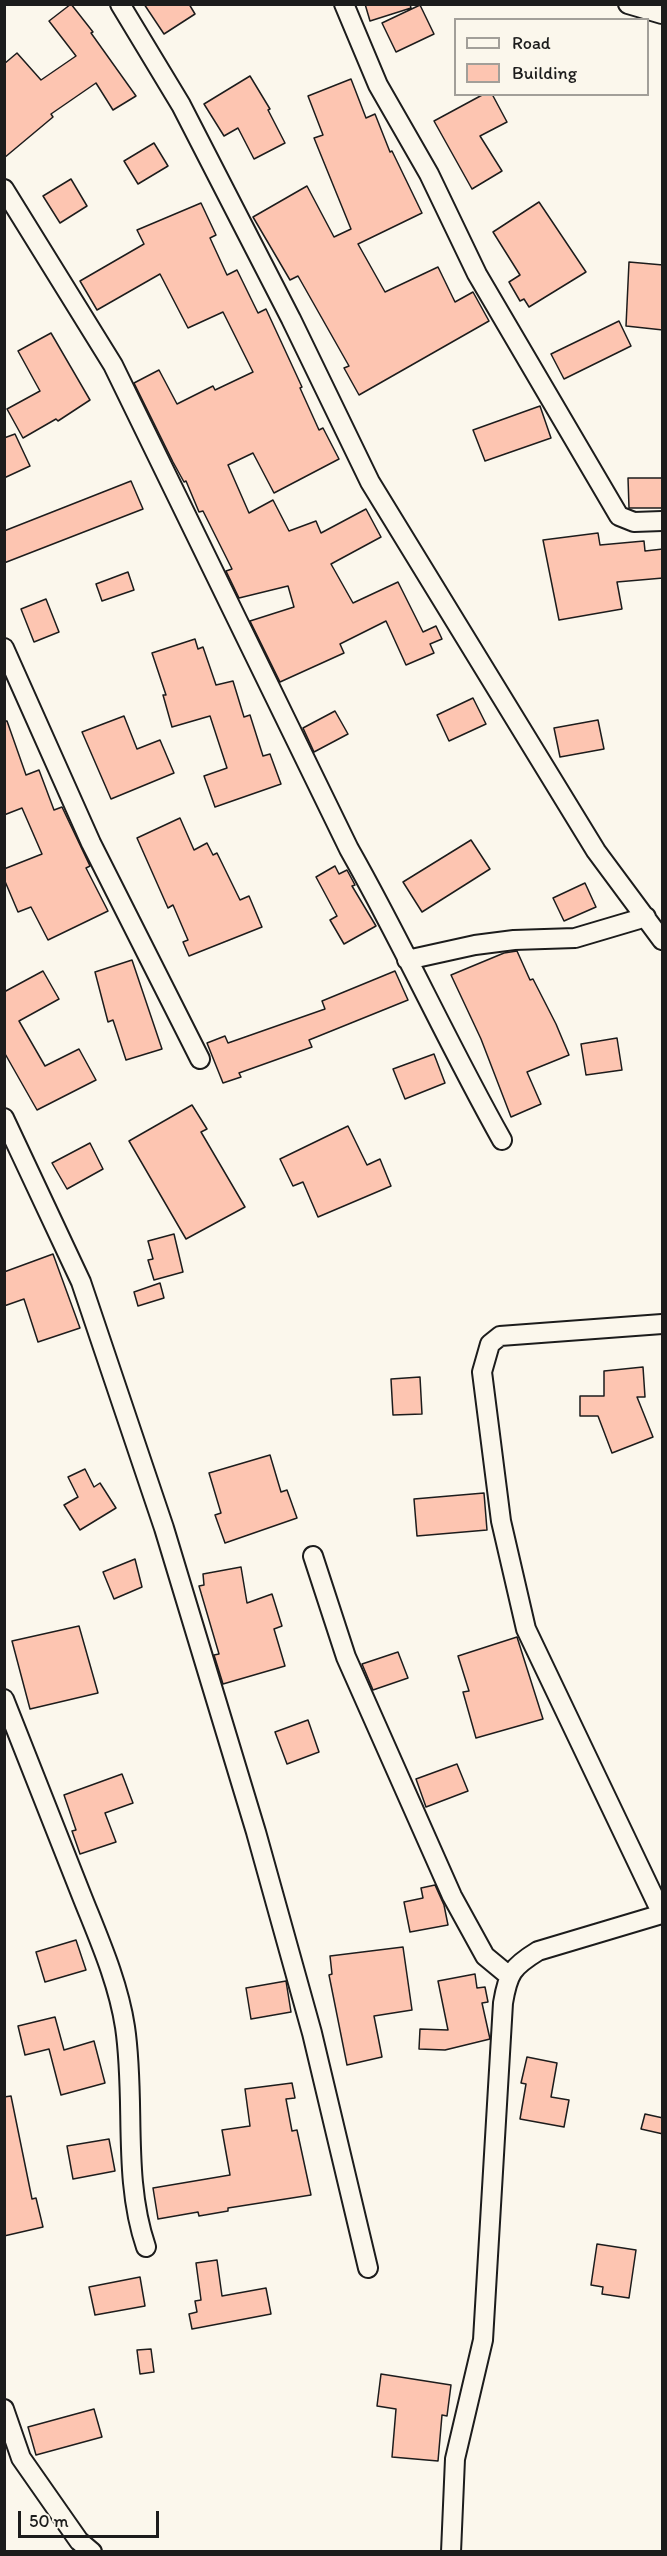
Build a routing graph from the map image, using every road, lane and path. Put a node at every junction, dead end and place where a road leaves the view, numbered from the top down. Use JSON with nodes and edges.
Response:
{"nodes":[{"id":1,"x":120,"y":4,"type":"edge"},
{"id":2,"x":344,"y":4,"type":"edge"},
{"id":3,"x":628,"y":4,"type":"edge"},
{"id":4,"x":663,"y":14,"type":"edge"},
{"id":5,"x":4,"y":189,"type":"edge"},
{"id":6,"x":663,"y":521,"type":"edge"},
{"id":7,"x":4,"y":648,"type":"edge"},
{"id":8,"x":646,"y":918,"type":"junction"},
{"id":9,"x":663,"y":940,"type":"edge"},
{"id":10,"x":407,"y":960,"type":"junction"},
{"id":11,"x":200,"y":1059,"type":"dead end"},
{"id":12,"x":4,"y":1118,"type":"edge"},
{"id":13,"x":502,"y":1140,"type":"dead end"},
{"id":14,"x":663,"y":1324,"type":"edge"},
{"id":15,"x":314,"y":1556,"type":"dead end"},
{"id":16,"x":4,"y":1699,"type":"edge"},
{"id":17,"x":663,"y":1914,"type":"edge"},
{"id":18,"x":508,"y":1975,"type":"junction"},
{"id":19,"x":146,"y":2247,"type":"dead end"},
{"id":20,"x":368,"y":2268,"type":"dead end"},
{"id":21,"x":4,"y":2409,"type":"edge"},
{"id":22,"x":92,"y":2552,"type":"edge"},
{"id":23,"x":451,"y":2552,"type":"edge"}],
"edges":[{"from":1,"to":8,"type":"street"},
{"from":2,"to":6,"type":"street"},
{"from":3,"to":4,"type":"street"},
{"from":5,"to":10,"type":"street"},
{"from":7,"to":11,"type":"street"},
{"from":8,"to":9,"type":"street"},
{"from":8,"to":10,"type":"street"},
{"from":10,"to":13,"type":"street"},
{"from":12,"to":20,"type":"street"},
{"from":14,"to":17,"type":"street"},
{"from":15,"to":18,"type":"street"},
{"from":16,"to":19,"type":"street"},
{"from":17,"to":18,"type":"street"},
{"from":18,"to":23,"type":"street"},
{"from":21,"to":22,"type":"street"}]}
